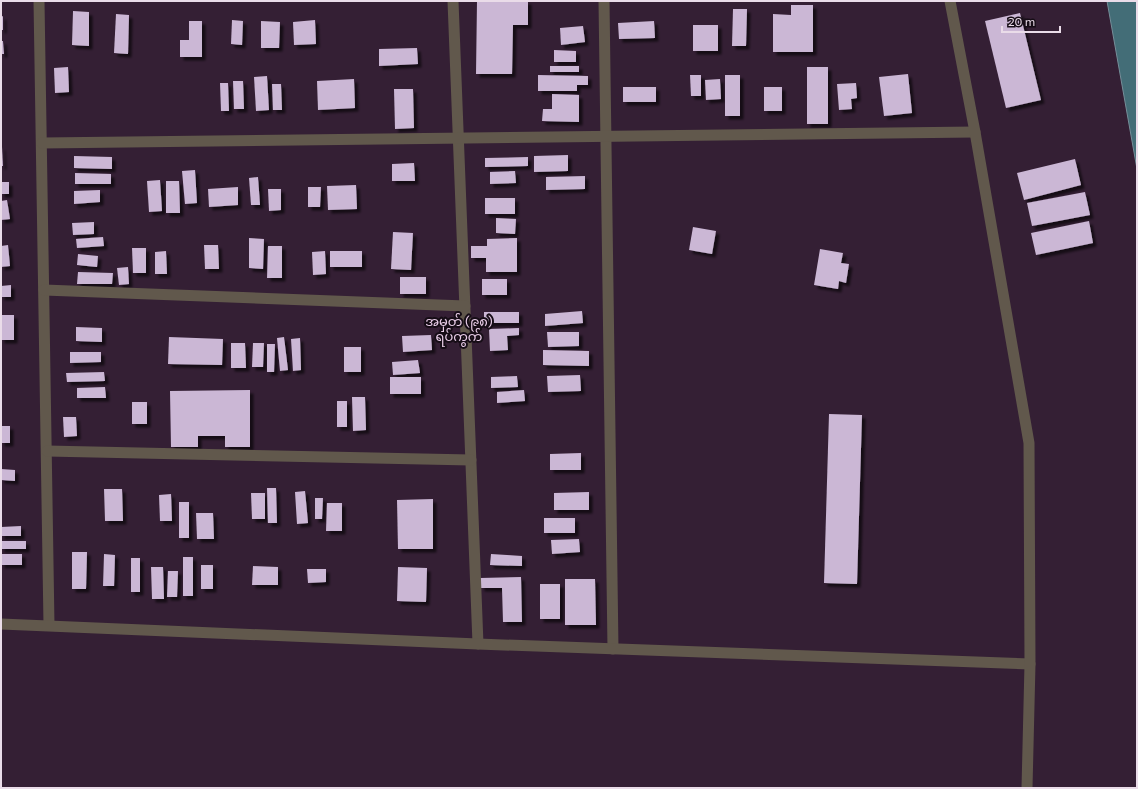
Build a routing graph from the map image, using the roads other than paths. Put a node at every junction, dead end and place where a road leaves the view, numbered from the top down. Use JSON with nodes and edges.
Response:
{"nodes":[{"id":1,"x":39,"y":1,"type":"edge"},
{"id":2,"x":453,"y":1,"type":"edge"},
{"id":3,"x":604,"y":1,"type":"edge"},
{"id":4,"x":950,"y":1,"type":"edge"},
{"id":5,"x":975,"y":132,"type":"junction"},
{"id":6,"x":606,"y":136,"type":"junction"},
{"id":7,"x":459,"y":138,"type":"junction"},
{"id":8,"x":42,"y":143,"type":"junction"},
{"id":9,"x":44,"y":290,"type":"junction"},
{"id":10,"x":465,"y":306,"type":"junction"},
{"id":11,"x":47,"y":451,"type":"junction"},
{"id":12,"x":471,"y":460,"type":"junction"},
{"id":13,"x":1,"y":624,"type":"edge"},
{"id":14,"x":49,"y":625,"type":"junction"},
{"id":15,"x":478,"y":644,"type":"junction"},
{"id":16,"x":613,"y":649,"type":"junction"},
{"id":17,"x":1030,"y":664,"type":"junction"},
{"id":18,"x":1027,"y":788,"type":"edge"}],
"edges":[{"from":1,"to":8,"type":"street"},
{"from":2,"to":7,"type":"street"},
{"from":3,"to":6,"type":"street"},
{"from":4,"to":5,"type":"street"},
{"from":5,"to":6,"type":"street"},
{"from":5,"to":17,"type":"street"},
{"from":6,"to":7,"type":"street"},
{"from":6,"to":16,"type":"street"},
{"from":7,"to":8,"type":"street"},
{"from":7,"to":10,"type":"street"},
{"from":8,"to":9,"type":"street"},
{"from":9,"to":10,"type":"street"},
{"from":9,"to":11,"type":"street"},
{"from":10,"to":12,"type":"street"},
{"from":11,"to":12,"type":"street"},
{"from":11,"to":14,"type":"street"},
{"from":12,"to":15,"type":"street"},
{"from":13,"to":14,"type":"street"},
{"from":14,"to":15,"type":"street"},
{"from":15,"to":16,"type":"street"},
{"from":16,"to":17,"type":"street"},
{"from":17,"to":18,"type":"street"}]}
